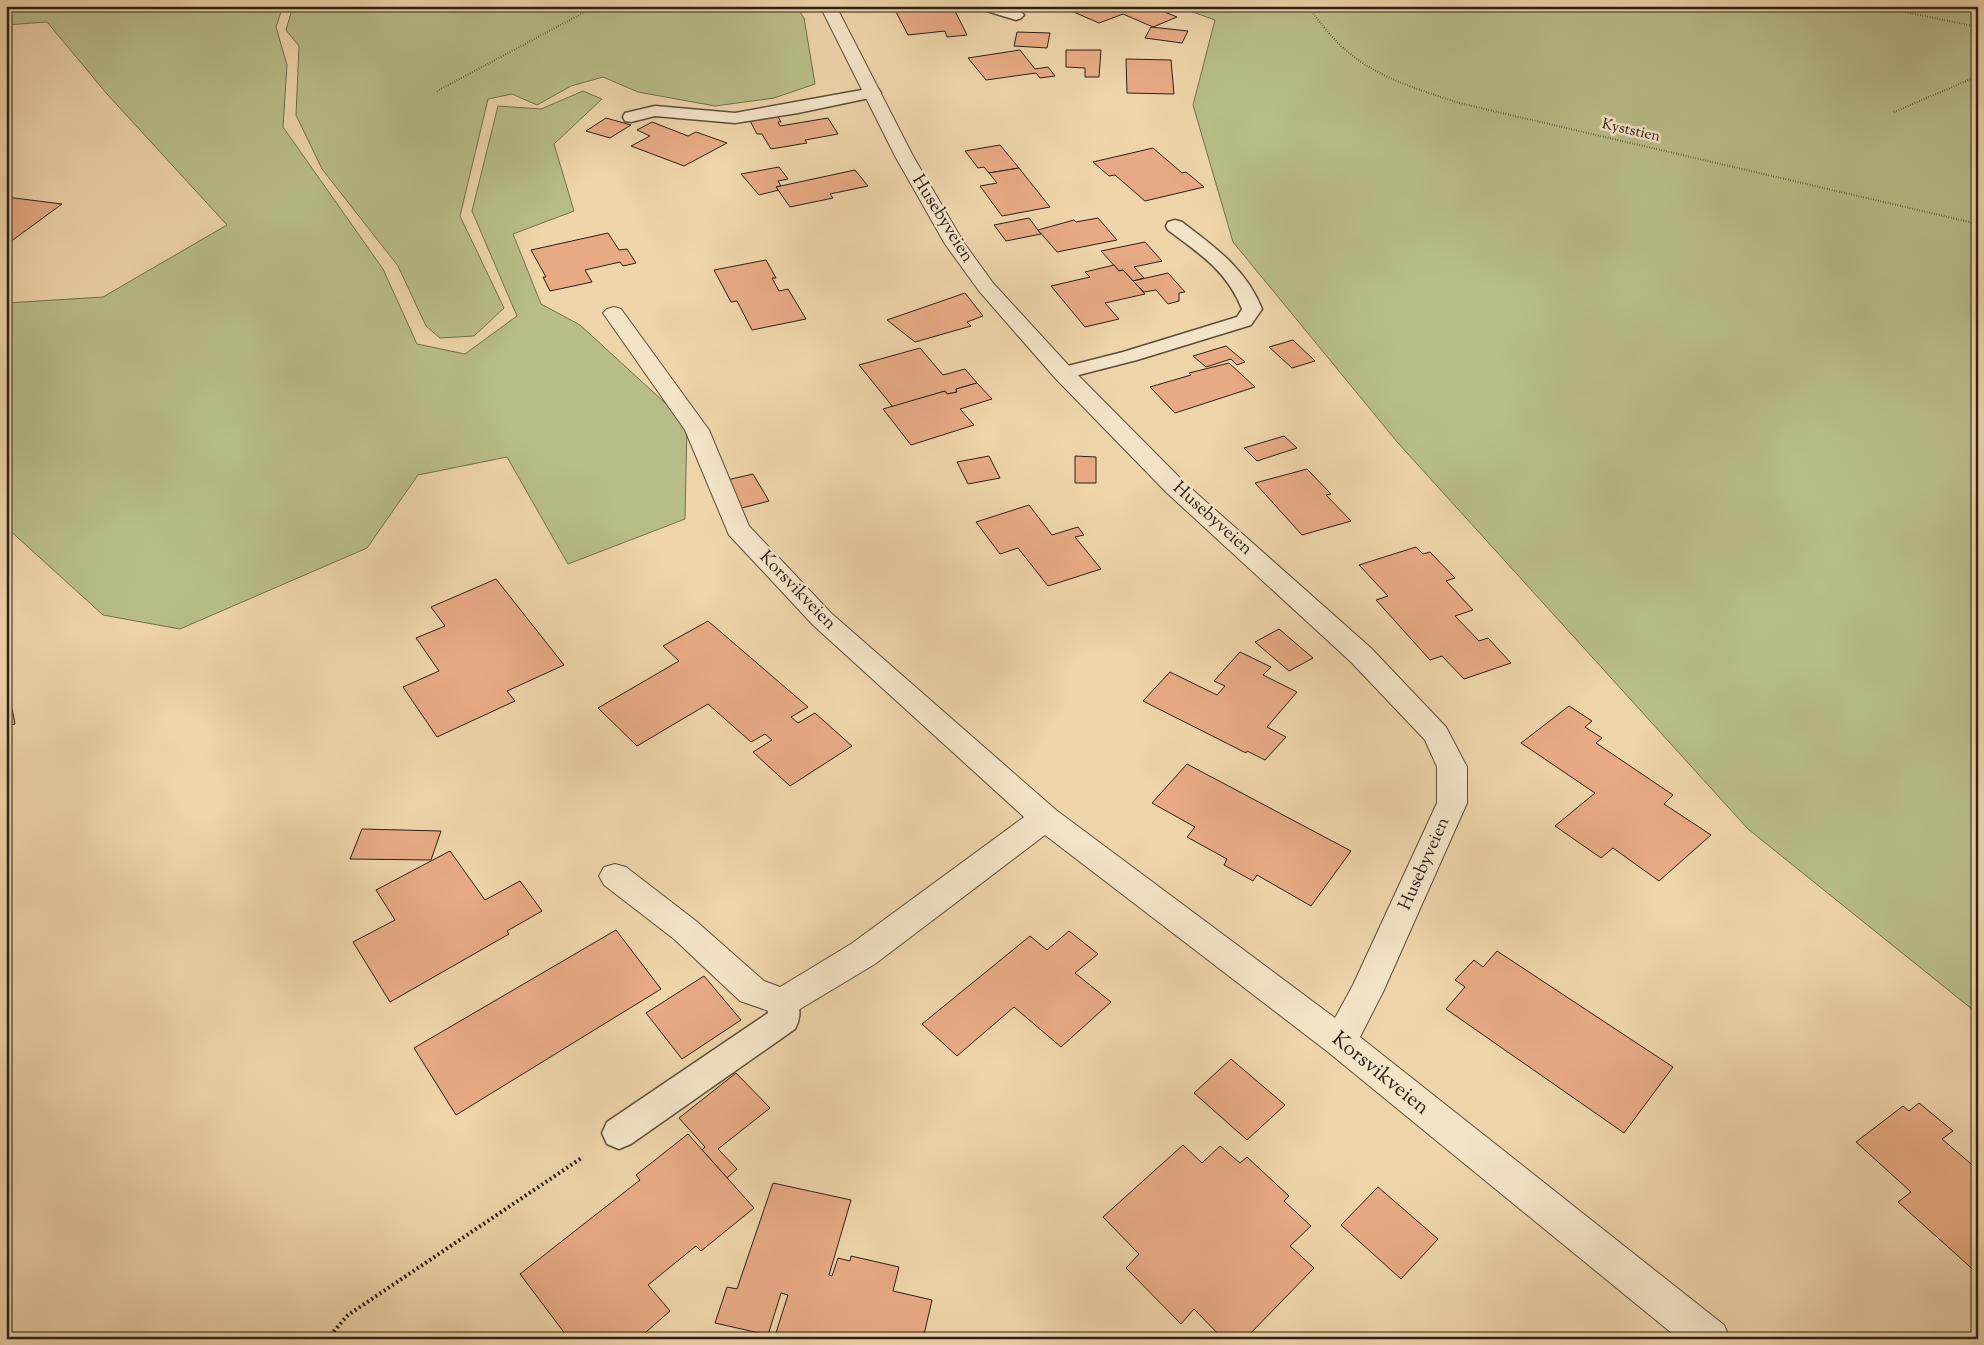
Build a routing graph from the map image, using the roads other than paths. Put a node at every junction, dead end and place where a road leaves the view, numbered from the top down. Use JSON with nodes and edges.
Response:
{"nodes":[{"id":1,"x":828,"y":6,"type":"edge"},
{"id":2,"x":985,"y":6,"type":"edge"},
{"id":3,"x":1016,"y":15,"type":"dead end"},
{"id":4,"x":873,"y":93,"type":"junction"},
{"id":5,"x":631,"y":116,"type":"dead end"},
{"id":6,"x":1175,"y":226,"type":"dead end"},
{"id":7,"x":614,"y":313,"type":"dead end"},
{"id":8,"x":1063,"y":373,"type":"junction"},
{"id":9,"x":1044,"y":818,"type":"junction"},
{"id":10,"x":615,"y":876,"type":"dead end"},
{"id":11,"x":783,"y":1002,"type":"junction"},
{"id":12,"x":1340,"y":1041,"type":"junction"},
{"id":13,"x":619,"y":1133,"type":"road end"},
{"id":14,"x":1710,"y":1339,"type":"edge"}],
"edges":[{"from":1,"to":4,"type":"street","name":"Husebyveien"},
{"from":2,"to":3,"type":"lane"},
{"from":4,"to":5,"type":"lane"},
{"from":4,"to":8,"type":"street","name":"Husebyveien"},
{"from":6,"to":8,"type":"lane"},
{"from":7,"to":9,"type":"street","name":"Korsvikveien"},
{"from":8,"to":12,"type":"street","name":"Husebyveien"},
{"from":9,"to":11,"type":"street"},
{"from":9,"to":12,"type":"street","name":"Korsvikveien"},
{"from":10,"to":11,"type":"street"},
{"from":11,"to":13,"type":"lane"},
{"from":12,"to":14,"type":"street","name":"Korsvikveien"}]}
